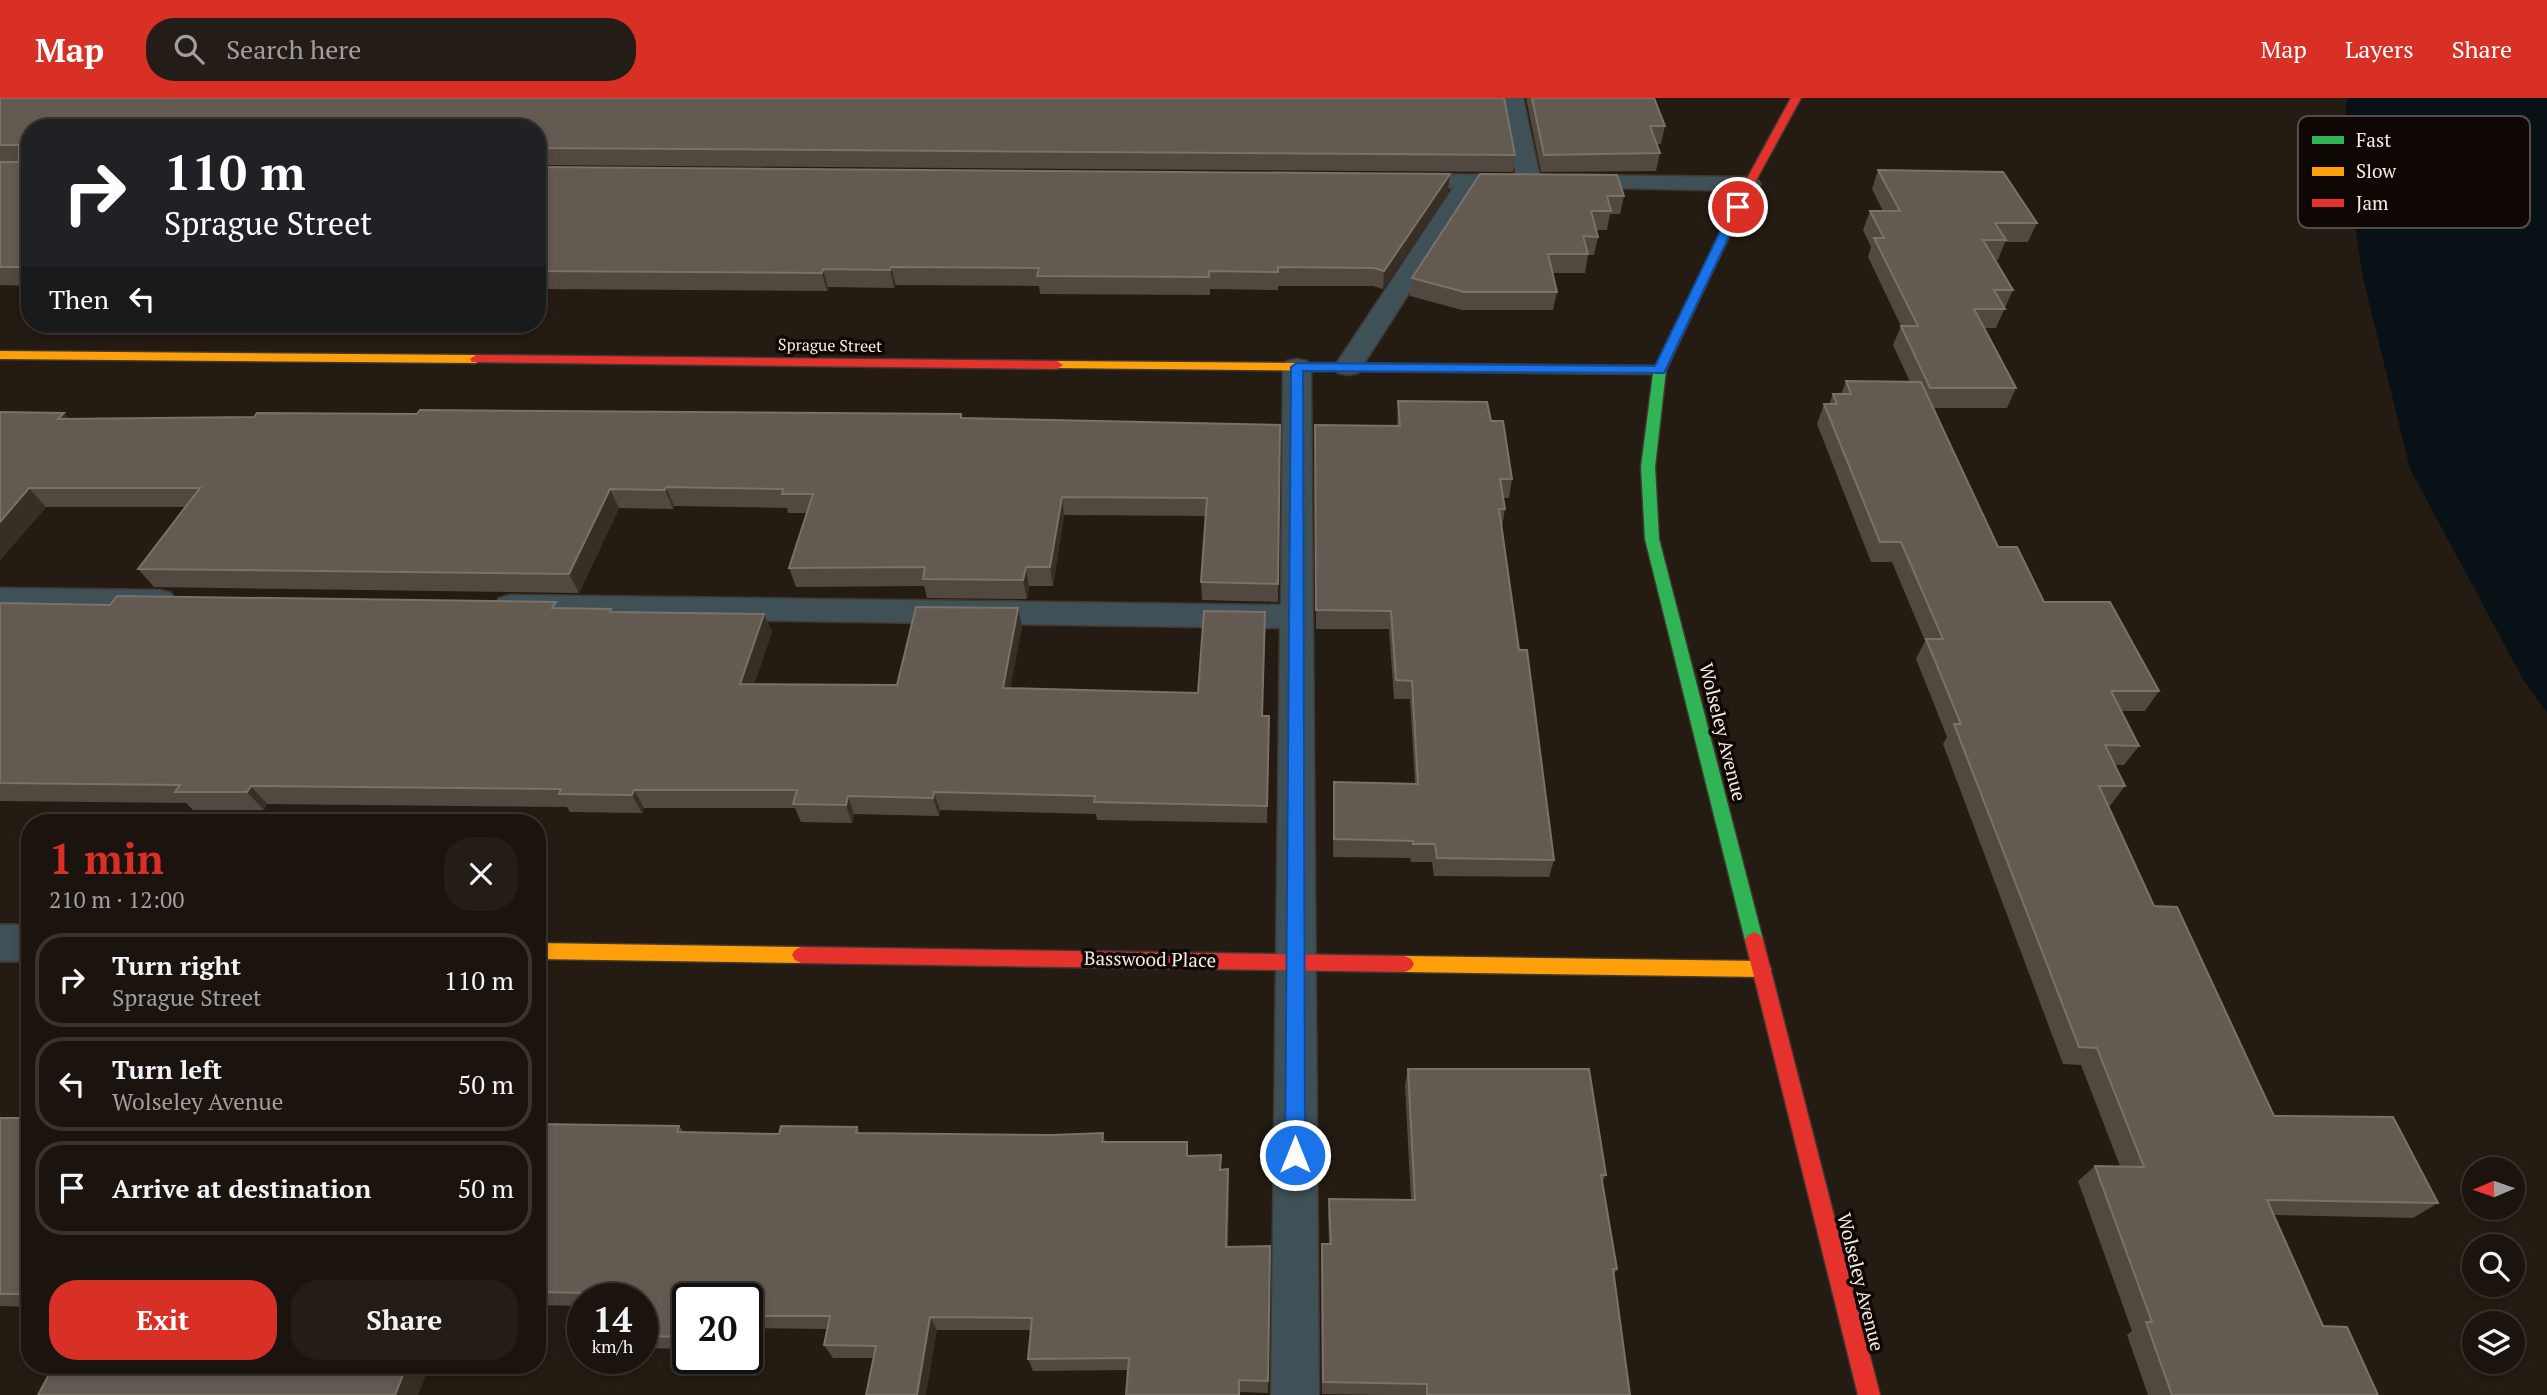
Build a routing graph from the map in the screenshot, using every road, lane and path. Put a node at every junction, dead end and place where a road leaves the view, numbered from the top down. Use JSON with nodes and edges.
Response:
{"nodes":[{"id":1,"x":1512,"y":98,"type":"edge"},
{"id":2,"x":1796,"y":98,"type":"edge"},
{"id":3,"x":1385,"y":181,"type":"edge"},
{"id":4,"x":1469,"y":182,"type":"junction"},
{"id":5,"x":1529,"y":182,"type":"junction"},
{"id":6,"x":1749,"y":184,"type":"junction"},
{"id":7,"x":0,"y":355,"type":"edge"},
{"id":8,"x":1297,"y":367,"type":"junction"},
{"id":9,"x":1348,"y":367,"type":"junction"},
{"id":10,"x":1660,"y":370,"type":"junction"},
{"id":11,"x":0,"y":599,"type":"edge"},
{"id":12,"x":195,"y":602,"type":"edge"},
{"id":13,"x":474,"y":606,"type":"edge"},
{"id":14,"x":1297,"y":617,"type":"junction"},
{"id":15,"x":0,"y":943,"type":"edge"},
{"id":16,"x":21,"y":943,"type":"edge"},
{"id":17,"x":546,"y":951,"type":"edge"},
{"id":18,"x":1296,"y":962,"type":"junction"},
{"id":19,"x":1762,"y":969,"type":"junction"},
{"id":20,"x":1295,"y":1395,"type":"edge"},
{"id":21,"x":1869,"y":1395,"type":"edge"}],
"edges":[{"from":1,"to":5,"type":"lane"},
{"from":2,"to":6,"type":"street","name":"Wolseley Avenue"},
{"from":3,"to":4,"type":"lane"},
{"from":4,"to":5,"type":"lane"},
{"from":4,"to":9,"type":"lane"},
{"from":5,"to":6,"type":"lane"},
{"from":6,"to":10,"type":"street","name":"Wolseley Avenue"},
{"from":7,"to":8,"type":"street","name":"Sprague Street"},
{"from":8,"to":9,"type":"street","name":"Sprague Street"},
{"from":8,"to":14,"type":"lane"},
{"from":9,"to":10,"type":"street","name":"Sprague Street"},
{"from":10,"to":19,"type":"street","name":"Wolseley Avenue"},
{"from":11,"to":12,"type":"lane"},
{"from":13,"to":14,"type":"lane"},
{"from":14,"to":18,"type":"lane"},
{"from":15,"to":16,"type":"street"},
{"from":17,"to":18,"type":"street","name":"Basswood Place"},
{"from":18,"to":19,"type":"street","name":"Basswood Place"},
{"from":18,"to":20,"type":"lane"},
{"from":19,"to":21,"type":"street","name":"Wolseley Avenue"}]}
